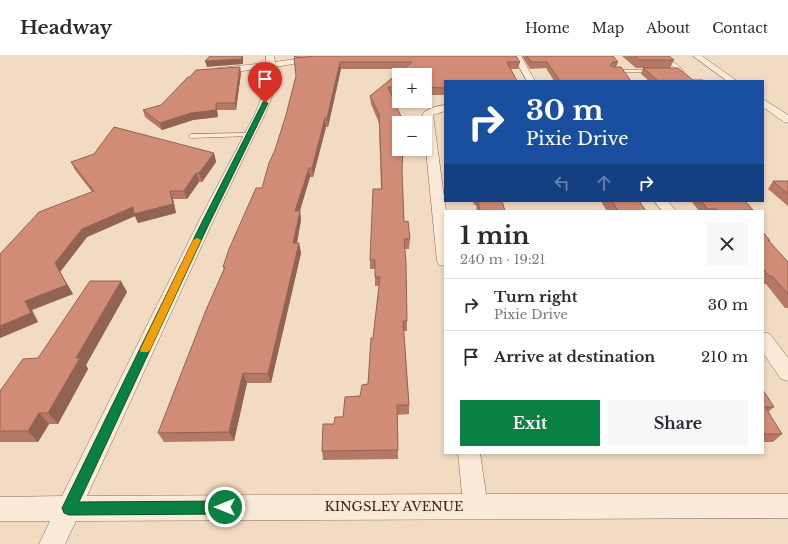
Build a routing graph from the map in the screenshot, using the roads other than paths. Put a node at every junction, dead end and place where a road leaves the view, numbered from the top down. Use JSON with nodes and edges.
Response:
{"nodes":[{"id":1,"x":509,"y":56,"type":"edge"},
{"id":2,"x":517,"y":56,"type":"edge"},
{"id":3,"x":664,"y":56,"type":"edge"},
{"id":4,"x":697,"y":56,"type":"edge"},
{"id":5,"x":328,"y":57,"type":"edge"},
{"id":6,"x":270,"y":60,"type":"edge"},
{"id":7,"x":612,"y":71,"type":"edge"},
{"id":8,"x":658,"y":71,"type":"edge"},
{"id":9,"x":665,"y":71,"type":"edge"},
{"id":10,"x":210,"y":72,"type":"edge"},
{"id":11,"x":530,"y":80,"type":"edge"},
{"id":12,"x":732,"y":80,"type":"edge"},
{"id":13,"x":440,"y":109,"type":"edge"},
{"id":14,"x":768,"y":109,"type":"edge"},
{"id":15,"x":788,"y":120,"type":"edge"},
{"id":16,"x":250,"y":135,"type":"junction"},
{"id":17,"x":191,"y":136,"type":"dead end"},
{"id":18,"x":444,"y":253,"type":"edge"},
{"id":19,"x":764,"y":340,"type":"edge"},
{"id":20,"x":788,"y":373,"type":"edge"},
{"id":21,"x":469,"y":454,"type":"edge"},
{"id":22,"x":475,"y":506,"type":"junction"},
{"id":23,"x":788,"y":506,"type":"edge"},
{"id":24,"x":69,"y":508,"type":"junction"},
{"id":25,"x":0,"y":509,"type":"edge"},
{"id":26,"x":52,"y":544,"type":"edge"}],
"edges":[{"from":1,"to":2,"type":"street"},
{"from":2,"to":11,"type":"street"},
{"from":3,"to":9,"type":"lane"},
{"from":4,"to":12,"type":"street"},
{"from":5,"to":6,"type":"street"},
{"from":6,"to":10,"type":"street"},
{"from":6,"to":16,"type":"street"},
{"from":7,"to":8,"type":"lane"},
{"from":13,"to":18,"type":"street"},
{"from":14,"to":15,"type":"street"},
{"from":16,"to":17,"type":"lane"},
{"from":16,"to":24,"type":"street"},
{"from":19,"to":20,"type":"street"},
{"from":21,"to":22,"type":"street"},
{"from":22,"to":23,"type":"street","name":"KINGSLEY AVENUE"},
{"from":22,"to":24,"type":"street","name":"KINGSLEY AVENUE"},
{"from":24,"to":25,"type":"street","name":"KINGSLEY AVENUE"},
{"from":24,"to":26,"type":"street"}]}
